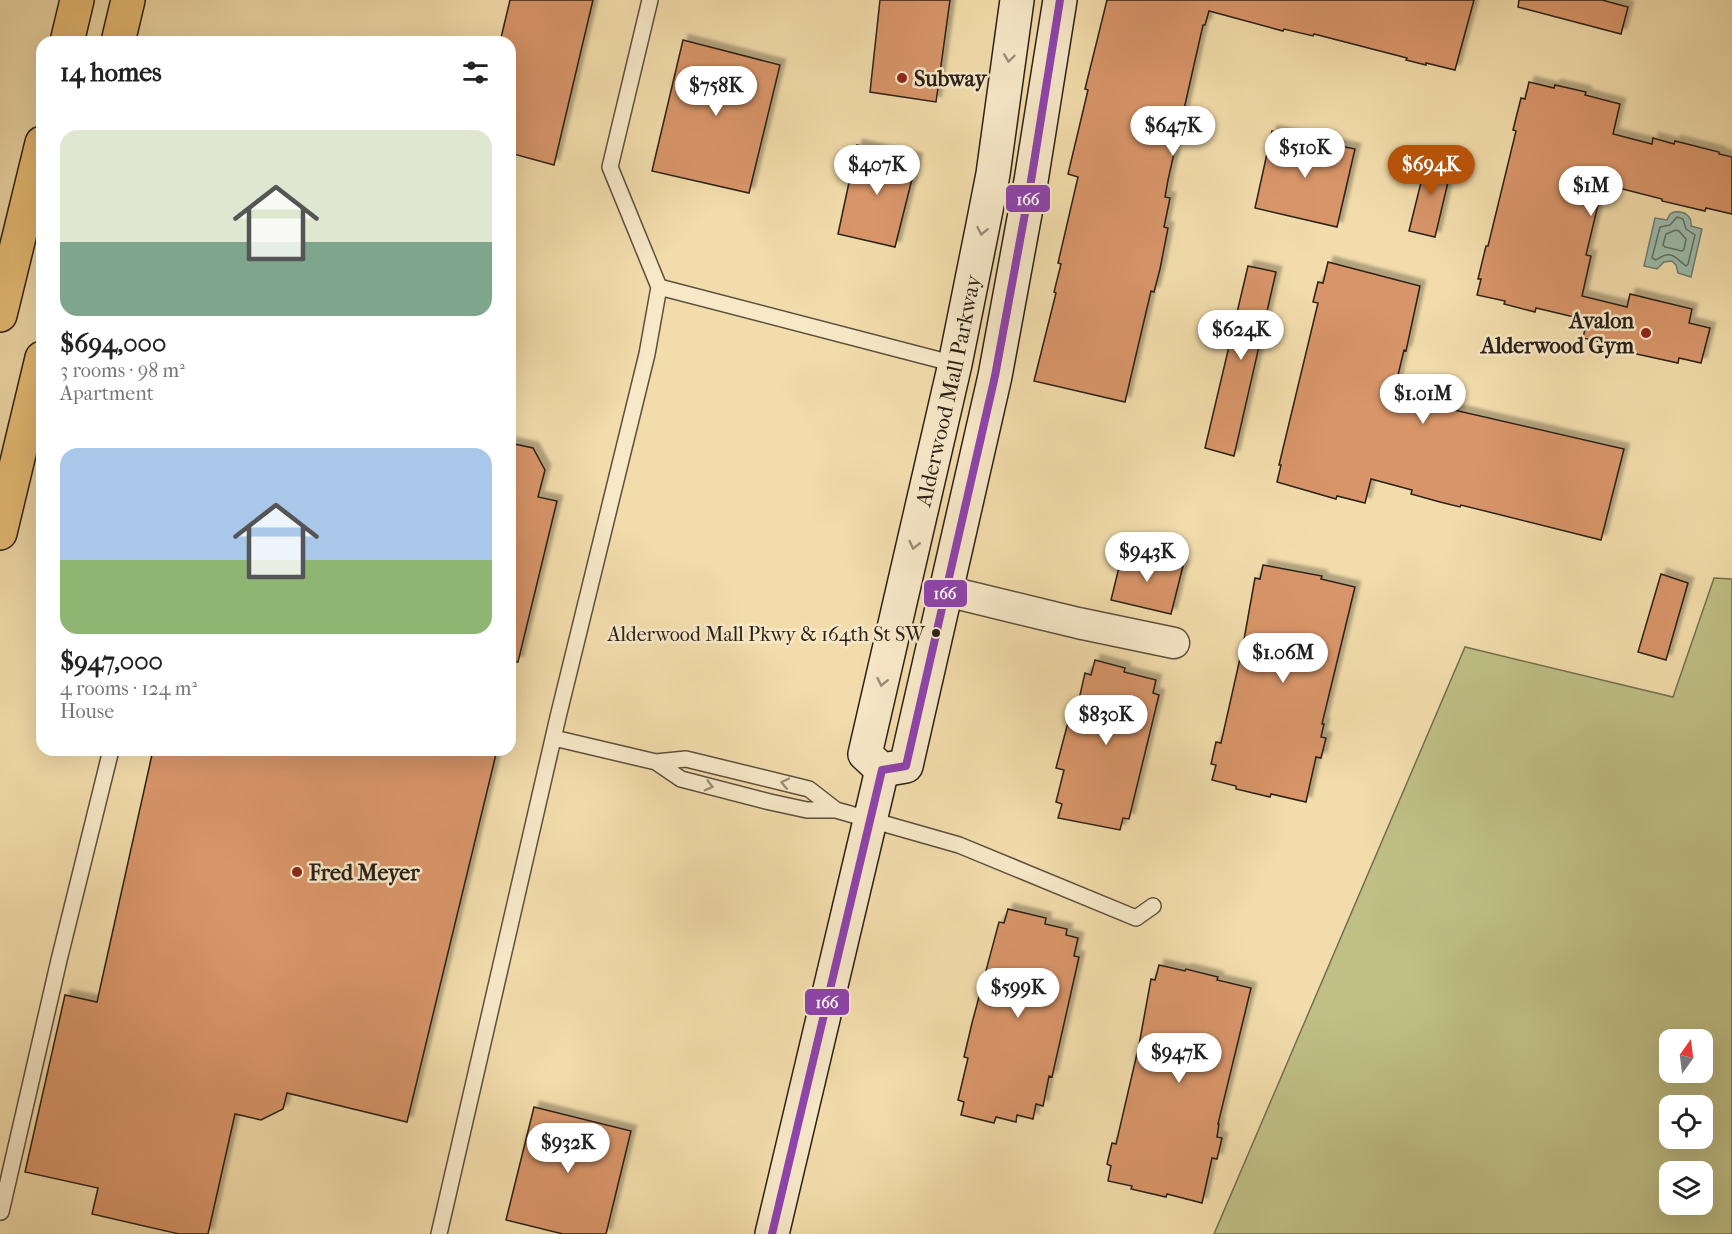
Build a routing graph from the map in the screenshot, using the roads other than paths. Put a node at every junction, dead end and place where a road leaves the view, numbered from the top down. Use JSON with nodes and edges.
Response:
{"nodes":[{"id":1,"x":77,"y":0,"type":"edge"},
{"id":2,"x":128,"y":0,"type":"edge"},
{"id":3,"x":650,"y":0,"type":"edge"},
{"id":4,"x":1017,"y":0,"type":"edge"},
{"id":5,"x":1060,"y":0,"type":"edge"},
{"id":6,"x":68,"y":36,"type":"edge"},
{"id":7,"x":119,"y":36,"type":"edge"},
{"id":8,"x":36,"y":168,"type":"edge"},
{"id":9,"x":659,"y":287,"type":"junction"},
{"id":10,"x":0,"y":315,"type":"edge"},
{"id":11,"x":955,"y":364,"type":"junction"},
{"id":12,"x":36,"y":383,"type":"edge"},
{"id":13,"x":0,"y":533,"type":"edge"},
{"id":14,"x":946,"y":591,"type":"junction"},
{"id":15,"x":1174,"y":643,"type":"dead end"},
{"id":16,"x":554,"y":738,"type":"junction"},
{"id":17,"x":110,"y":756,"type":"edge"},
{"id":18,"x":656,"y":762,"type":"junction"},
{"id":19,"x":882,"y":770,"type":"junction"},
{"id":20,"x":836,"y":810,"type":"junction"},
{"id":21,"x":870,"y":819,"type":"junction"},
{"id":22,"x":1153,"y":906,"type":"dead end"},
{"id":23,"x":1,"y":1212,"type":"edge"},
{"id":24,"x":778,"y":1233,"type":"edge"},
{"id":25,"x":439,"y":1234,"type":"edge"}],
"edges":[{"from":1,"to":6,"type":"highway"},
{"from":2,"to":7,"type":"highway"},
{"from":3,"to":9,"type":"lane"},
{"from":4,"to":11,"type":"main road","name":"Alderwood Mall Parkway","one_way":true},
{"from":5,"to":14,"type":"main road","name":"Alderwood Mall Parkway"},
{"from":8,"to":10,"type":"highway"},
{"from":9,"to":11,"type":"lane"},
{"from":9,"to":16,"type":"lane"},
{"from":11,"to":19,"type":"main road","name":"Alderwood Mall Parkway","one_way":true},
{"from":12,"to":13,"type":"highway"},
{"from":14,"to":15,"type":"street"},
{"from":14,"to":19,"type":"main road","name":"Alderwood Mall Parkway"},
{"from":16,"to":18,"type":"lane"},
{"from":16,"to":25,"type":"lane"},
{"from":17,"to":23,"type":"lane"},
{"from":18,"to":20,"type":"lane","one_way":true},
{"from":20,"to":18,"type":"lane","one_way":true},
{"from":19,"to":21,"type":"main road"},
{"from":20,"to":21,"type":"lane"},
{"from":21,"to":22,"type":"lane"},
{"from":21,"to":24,"type":"main road"}]}
